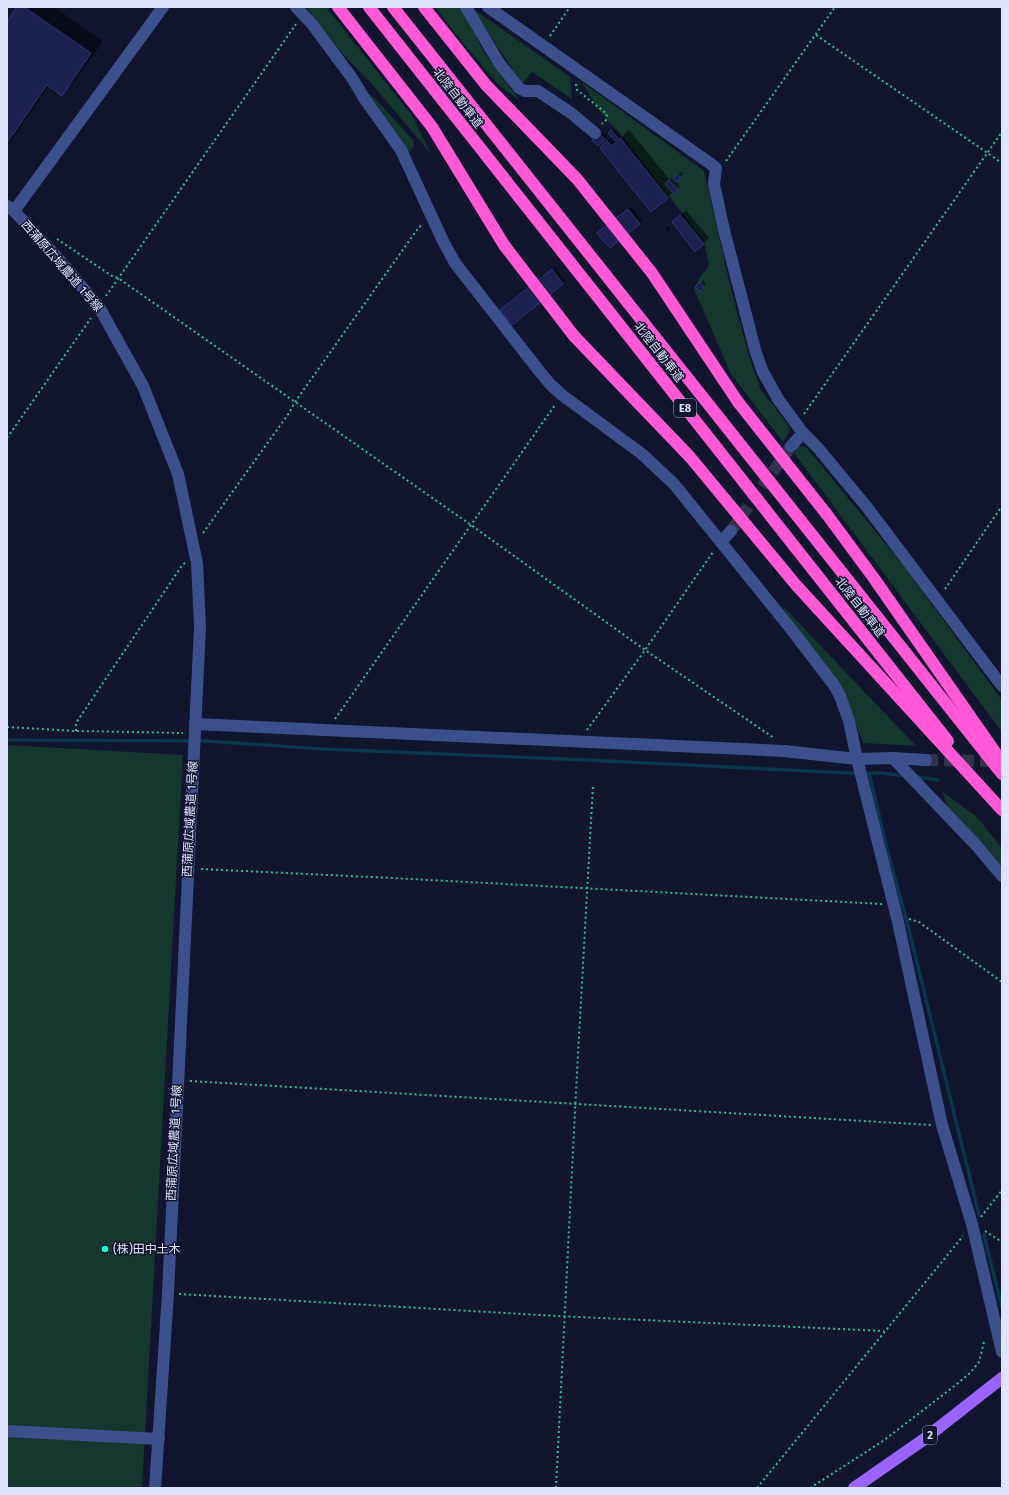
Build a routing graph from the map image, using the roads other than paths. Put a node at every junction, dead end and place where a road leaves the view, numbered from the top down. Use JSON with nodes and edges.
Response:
{"nodes":[{"id":1,"x":163,"y":7,"type":"edge"},
{"id":2,"x":338,"y":7,"type":"edge"},
{"id":3,"x":369,"y":7,"type":"edge"},
{"id":4,"x":393,"y":7,"type":"edge"},
{"id":5,"x":424,"y":7,"type":"edge"},
{"id":6,"x":466,"y":7,"type":"edge"},
{"id":7,"x":488,"y":7,"type":"edge"},
{"id":8,"x":300,"y":11,"type":"edge"},
{"id":9,"x":594,"y":132,"type":"road end"},
{"id":10,"x":10,"y":209,"type":"edge"},
{"id":11,"x":800,"y":429,"type":"junction"},
{"id":12,"x":791,"y":446,"type":"tunnel mouth"},
{"id":13,"x":731,"y":531,"type":"tunnel mouth"},
{"id":14,"x":721,"y":542,"type":"junction"},
{"id":15,"x":1002,"y":686,"type":"edge"},
{"id":16,"x":195,"y":724,"type":"junction"},
{"id":17,"x":893,"y":758,"type":"junction"},
{"id":18,"x":857,"y":759,"type":"junction"},
{"id":19,"x":926,"y":760,"type":"tunnel mouth"},
{"id":20,"x":1002,"y":762,"type":"edge"},
{"id":21,"x":1002,"y":774,"type":"edge"},
{"id":22,"x":1002,"y":810,"type":"edge"},
{"id":23,"x":1002,"y":876,"type":"edge"},
{"id":24,"x":1002,"y":1352,"type":"edge"},
{"id":25,"x":1002,"y":1378,"type":"edge"},
{"id":26,"x":7,"y":1430,"type":"edge"},
{"id":27,"x":159,"y":1439,"type":"junction"},
{"id":28,"x":155,"y":1488,"type":"edge"},
{"id":29,"x":854,"y":1488,"type":"edge"}],
"edges":[{"from":1,"to":10,"type":"street"},
{"from":2,"to":22,"type":"highway"},
{"from":3,"to":22,"type":"highway","name":"北陸自動車道","number":"E8"},
{"from":4,"to":21,"type":"highway","name":"北陸自動車道","number":"E8"},
{"from":5,"to":20,"type":"highway"},
{"from":6,"to":9,"type":"street"},
{"from":7,"to":11,"type":"street"},
{"from":8,"to":14,"type":"street"},
{"from":10,"to":16,"type":"street","name":"西蒲原広域農道 1号線"},
{"from":11,"to":12,"type":"street"},
{"from":11,"to":15,"type":"street"},
{"from":13,"to":14,"type":"street"},
{"from":14,"to":18,"type":"street"},
{"from":16,"to":18,"type":"street"},
{"from":16,"to":27,"type":"street","name":"西蒲原広域農道 1号線"},
{"from":17,"to":18,"type":"street"},
{"from":17,"to":19,"type":"street"},
{"from":17,"to":23,"type":"street"},
{"from":18,"to":24,"type":"street"},
{"from":25,"to":29,"type":"main road","number":"2"},
{"from":26,"to":27,"type":"street"},
{"from":27,"to":28,"type":"street","name":"西蒲原広域農道 1号線"}]}
